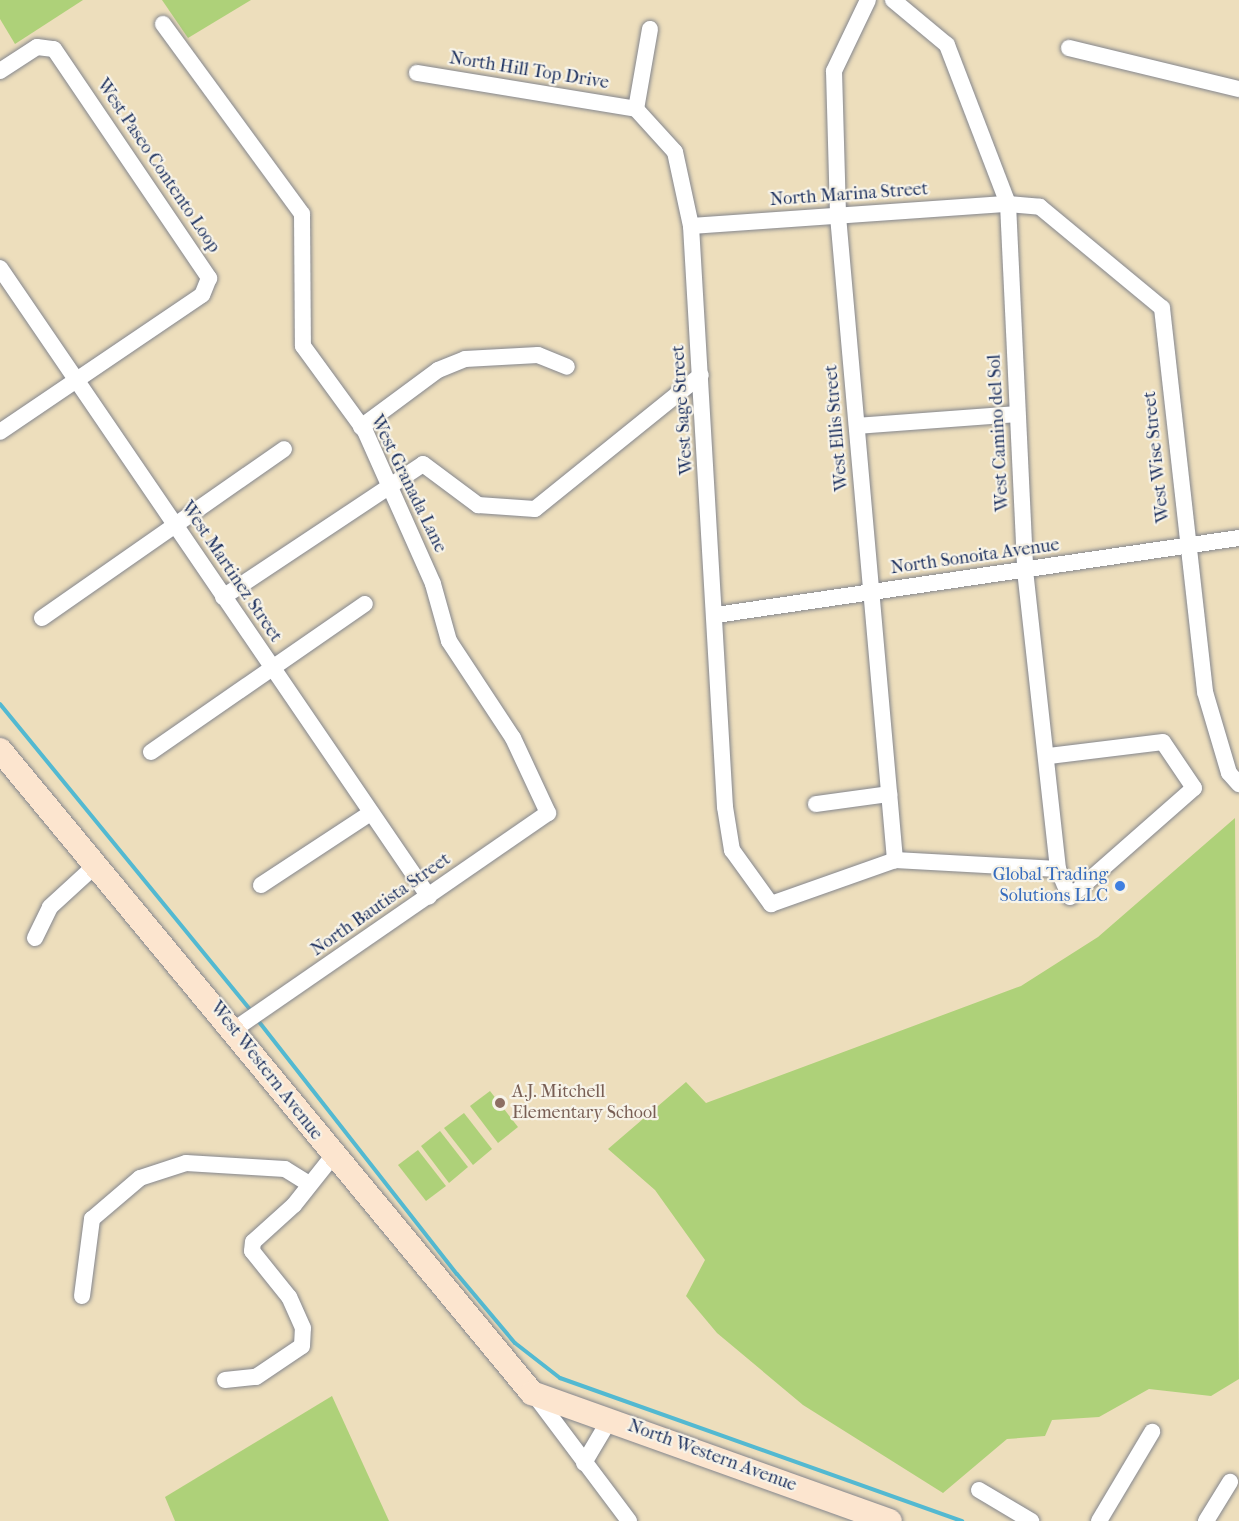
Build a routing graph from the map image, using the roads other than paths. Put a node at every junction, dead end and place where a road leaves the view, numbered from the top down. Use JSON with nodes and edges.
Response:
{"nodes":[{"id":1,"x":868,"y":0,"type":"edge"},
{"id":2,"x":893,"y":0,"type":"edge"},
{"id":3,"x":163,"y":24,"type":"dead end"},
{"id":4,"x":650,"y":30,"type":"dead end"},
{"id":5,"x":1069,"y":48,"type":"dead end"},
{"id":6,"x":0,"y":71,"type":"edge"},
{"id":7,"x":417,"y":73,"type":"dead end"},
{"id":8,"x":1239,"y":89,"type":"edge"},
{"id":9,"x":636,"y":109,"type":"junction"},
{"id":10,"x":1008,"y":204,"type":"junction"},
{"id":11,"x":838,"y":216,"type":"junction"},
{"id":12,"x":692,"y":226,"type":"junction"},
{"id":13,"x":0,"y":268,"type":"edge"},
{"id":14,"x":567,"y":367,"type":"dead end"},
{"id":15,"x":701,"y":375,"type":"junction"},
{"id":16,"x":76,"y":379,"type":"junction"},
{"id":17,"x":1017,"y":414,"type":"junction"},
{"id":18,"x":857,"y":426,"type":"junction"},
{"id":19,"x":361,"y":427,"type":"junction"},
{"id":20,"x":0,"y":432,"type":"edge"},
{"id":21,"x":284,"y":449,"type":"dead end"},
{"id":22,"x":390,"y":482,"type":"junction"},
{"id":23,"x":177,"y":524,"type":"junction"},
{"id":24,"x":1239,"y":538,"type":"edge"},
{"id":25,"x":1186,"y":546,"type":"junction"},
{"id":26,"x":1025,"y":570,"type":"junction"},
{"id":27,"x":871,"y":592,"type":"junction"},
{"id":28,"x":223,"y":597,"type":"junction"},
{"id":29,"x":365,"y":603,"type":"dead end"},
{"id":30,"x":716,"y":615,"type":"junction"},
{"id":31,"x":42,"y":618,"type":"dead end"},
{"id":32,"x":272,"y":668,"type":"junction"},
{"id":33,"x":0,"y":750,"type":"edge"},
{"id":34,"x":151,"y":752,"type":"dead end"},
{"id":35,"x":1049,"y":756,"type":"junction"},
{"id":36,"x":1239,"y":784,"type":"edge"},
{"id":37,"x":889,"y":794,"type":"junction"},
{"id":38,"x":816,"y":804,"type":"dead end"},
{"id":39,"x":548,"y":813,"type":"joint"},
{"id":40,"x":369,"y":814,"type":"junction"},
{"id":41,"x":895,"y":860,"type":"junction"},
{"id":42,"x":97,"y":864,"type":"junction"},
{"id":43,"x":1058,"y":868,"type":"junction"},
{"id":44,"x":261,"y":885,"type":"dead end"},
{"id":45,"x":429,"y":897,"type":"junction"},
{"id":46,"x":35,"y":938,"type":"dead end"},
{"id":47,"x":236,"y":1029,"type":"junction"},
{"id":48,"x":332,"y":1157,"type":"junction"},
{"id":49,"x":309,"y":1184,"type":"junction"},
{"id":50,"x":82,"y":1296,"type":"dead end"},
{"id":51,"x":225,"y":1380,"type":"dead end"},
{"id":52,"x":532,"y":1393,"type":"junction"},
{"id":53,"x":610,"y":1419,"type":"junction"},
{"id":54,"x":1152,"y":1432,"type":"dead end"},
{"id":55,"x":584,"y":1463,"type":"junction"},
{"id":56,"x":1230,"y":1482,"type":"dead end"},
{"id":57,"x":979,"y":1490,"type":"dead end"},
{"id":58,"x":861,"y":1515,"type":"edge"},
{"id":59,"x":629,"y":1521,"type":"edge"},
{"id":60,"x":890,"y":1521,"type":"edge"},
{"id":61,"x":1031,"y":1521,"type":"edge"},
{"id":62,"x":1099,"y":1521,"type":"edge"},
{"id":63,"x":1206,"y":1521,"type":"edge"}],
"edges":[{"from":1,"to":11,"type":"street","name":"West Ellis Street"},
{"from":2,"to":10,"type":"street","name":"West Camino del Sol"},
{"from":3,"to":19,"type":"street","name":"West Granada Lane"},
{"from":4,"to":9,"type":"street"},
{"from":5,"to":8,"type":"street"},
{"from":6,"to":16,"type":"street","name":"West Paseo Contento Loop"},
{"from":7,"to":9,"type":"street","name":"North Hill Top Drive"},
{"from":9,"to":12,"type":"street","name":"West Sage Street"},
{"from":10,"to":11,"type":"street","name":"North Marina Street"},
{"from":10,"to":17,"type":"street","name":"West Camino del Sol"},
{"from":10,"to":25,"type":"street","name":"West Wise Street"},
{"from":11,"to":12,"type":"street","name":"North Marina Street"},
{"from":11,"to":18,"type":"street","name":"West Ellis Street"},
{"from":12,"to":15,"type":"street","name":"West Sage Street"},
{"from":13,"to":16,"type":"street","name":"West Martinez Street"},
{"from":14,"to":19,"type":"street"},
{"from":15,"to":22,"type":"street"},
{"from":15,"to":30,"type":"street","name":"West Sage Street"},
{"from":16,"to":20,"type":"street"},
{"from":16,"to":23,"type":"street","name":"West Martinez Street"},
{"from":17,"to":18,"type":"street"},
{"from":17,"to":26,"type":"street","name":"West Camino del Sol"},
{"from":18,"to":27,"type":"street","name":"West Ellis Street"},
{"from":19,"to":22,"type":"street","name":"West Granada Lane"},
{"from":21,"to":23,"type":"street"},
{"from":22,"to":28,"type":"street"},
{"from":22,"to":39,"type":"street","name":"West Granada Lane"},
{"from":23,"to":28,"type":"street","name":"West Martinez Street"},
{"from":23,"to":31,"type":"street"},
{"from":24,"to":25,"type":"street","name":"North Sonoita Avenue"},
{"from":25,"to":26,"type":"street","name":"North Sonoita Avenue"},
{"from":25,"to":36,"type":"street","name":"West Wise Street"},
{"from":26,"to":27,"type":"street","name":"North Sonoita Avenue"},
{"from":26,"to":35,"type":"street","name":"West Camino del Sol"},
{"from":27,"to":30,"type":"street","name":"North Sonoita Avenue"},
{"from":27,"to":37,"type":"street","name":"West Ellis Street"},
{"from":28,"to":32,"type":"street","name":"West Martinez Street"},
{"from":29,"to":32,"type":"street"},
{"from":30,"to":41,"type":"street","name":"West Sage Street"},
{"from":32,"to":34,"type":"street"},
{"from":32,"to":40,"type":"street","name":"West Martinez Street"},
{"from":33,"to":42,"type":"street","name":"West Western Avenue"},
{"from":35,"to":43,"type":"street","name":"West Camino del Sol"},
{"from":35,"to":43,"type":"street","name":"West Camino del Sol"},
{"from":37,"to":38,"type":"street"},
{"from":37,"to":41,"type":"street","name":"West Ellis Street"},
{"from":39,"to":45,"type":"street","name":"North Bautista Street"},
{"from":40,"to":44,"type":"street"},
{"from":40,"to":45,"type":"street","name":"West Martinez Street"},
{"from":41,"to":43,"type":"street"},
{"from":42,"to":46,"type":"street"},
{"from":42,"to":47,"type":"street","name":"West Western Avenue"},
{"from":45,"to":47,"type":"street","name":"North Bautista Street"},
{"from":47,"to":48,"type":"street","name":"West Western Avenue"},
{"from":48,"to":49,"type":"street"},
{"from":48,"to":52,"type":"street","name":"West Western Avenue"},
{"from":49,"to":50,"type":"street"},
{"from":49,"to":51,"type":"street"},
{"from":52,"to":53,"type":"street","name":"North Western Avenue"},
{"from":52,"to":55,"type":"street"},
{"from":53,"to":55,"type":"street"},
{"from":53,"to":58,"type":"street","name":"North Western Avenue"},
{"from":54,"to":62,"type":"street"},
{"from":55,"to":59,"type":"street"},
{"from":56,"to":63,"type":"street"},
{"from":57,"to":61,"type":"street"},
{"from":58,"to":60,"type":"street","name":"North Western Avenue"}]}
